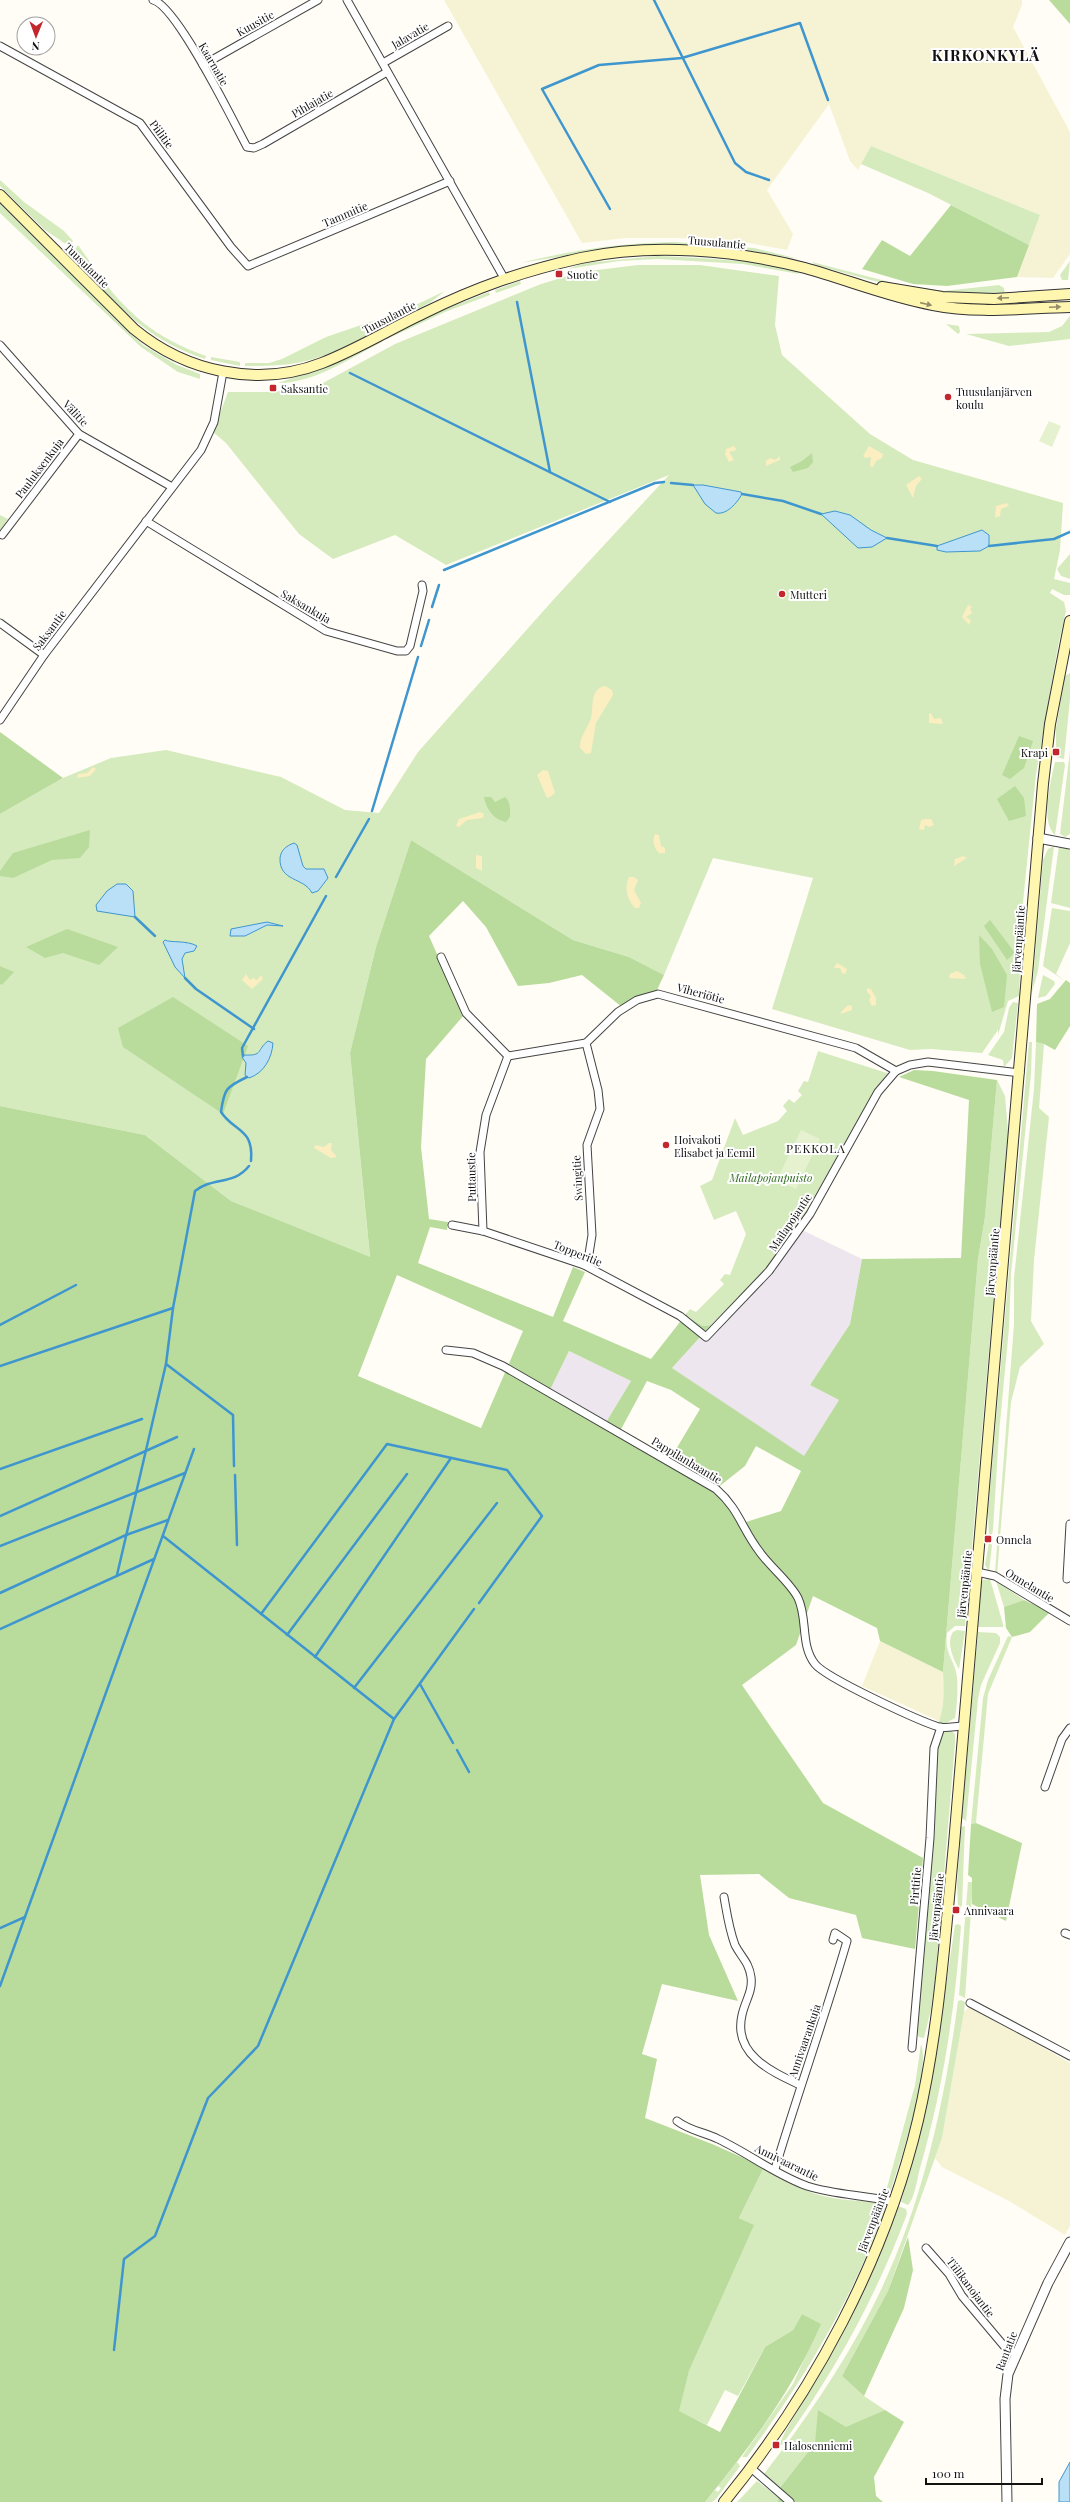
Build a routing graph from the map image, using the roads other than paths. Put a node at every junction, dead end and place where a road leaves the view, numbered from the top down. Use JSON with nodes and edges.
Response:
{"nodes":[{"id":1,"x":153,"y":0,"type":"edge"},
{"id":2,"x":318,"y":0,"type":"edge"},
{"id":3,"x":347,"y":0,"type":"edge"},
{"id":4,"x":448,"y":26,"type":"dead end"},
{"id":5,"x":0,"y":46,"type":"edge"},
{"id":6,"x":382,"y":63,"type":"junction"},
{"id":7,"x":203,"y":65,"type":"junction"},
{"id":8,"x":387,"y":72,"type":"junction"},
{"id":9,"x":247,"y":147,"type":"joint"},
{"id":10,"x":450,"y":181,"type":"junction"},
{"id":11,"x":0,"y":195,"type":"edge"},
{"id":12,"x":248,"y":266,"type":"joint"},
{"id":13,"x":504,"y":278,"type":"junction"},
{"id":14,"x":848,"y":281,"type":"junction"},
{"id":15,"x":1070,"y":294,"type":"edge"},
{"id":16,"x":1070,"y":306,"type":"edge"},
{"id":17,"x":0,"y":345,"type":"edge"},
{"id":18,"x":223,"y":372,"type":"junction"},
{"id":19,"x":79,"y":434,"type":"junction"},
{"id":20,"x":172,"y":487,"type":"junction"},
{"id":21,"x":146,"y":521,"type":"junction"},
{"id":22,"x":2,"y":535,"type":"dead end"},
{"id":23,"x":422,"y":586,"type":"dead end"},
{"id":24,"x":1070,"y":621,"type":"edge"},
{"id":25,"x":0,"y":623,"type":"edge"},
{"id":26,"x":44,"y":656,"type":"junction"},
{"id":27,"x":0,"y":720,"type":"edge"},
{"id":28,"x":1038,"y":838,"type":"junction"},
{"id":29,"x":1070,"y":844,"type":"edge"},
{"id":30,"x":441,"y":957,"type":"dead end"},
{"id":31,"x":586,"y":1043,"type":"junction"},
{"id":32,"x":508,"y":1056,"type":"junction"},
{"id":33,"x":896,"y":1071,"type":"junction"},
{"id":34,"x":1020,"y":1073,"type":"junction"},
{"id":35,"x":452,"y":1226,"type":"dead end"},
{"id":36,"x":483,"y":1231,"type":"junction"},
{"id":37,"x":584,"y":1265,"type":"junction"},
{"id":38,"x":706,"y":1337,"type":"joint"},
{"id":39,"x":446,"y":1350,"type":"dead end"},
{"id":40,"x":1070,"y":1524,"type":"edge"},
{"id":41,"x":977,"y":1572,"type":"junction"},
{"id":42,"x":1067,"y":1579,"type":"dead end"},
{"id":43,"x":1070,"y":1621,"type":"edge"},
{"id":44,"x":963,"y":1726,"type":"junction"},
{"id":45,"x":941,"y":1727,"type":"junction"},
{"id":46,"x":1070,"y":1728,"type":"edge"},
{"id":47,"x":1045,"y":1786,"type":"dead end"},
{"id":48,"x":724,"y":1897,"type":"dead end"},
{"id":49,"x":833,"y":1940,"type":"dead end"},
{"id":50,"x":970,"y":2003,"type":"dead end"},
{"id":51,"x":912,"y":2048,"type":"dead end"},
{"id":52,"x":1070,"y":2056,"type":"edge"},
{"id":53,"x":800,"y":2085,"type":"junction"},
{"id":54,"x":677,"y":2121,"type":"dead end"},
{"id":55,"x":775,"y":2169,"type":"junction"},
{"id":56,"x":894,"y":2202,"type":"junction"},
{"id":57,"x":1070,"y":2242,"type":"edge"},
{"id":58,"x":926,"y":2248,"type":"dead end"},
{"id":59,"x":1016,"y":2354,"type":"junction"},
{"id":60,"x":751,"y":2468,"type":"junction"},
{"id":61,"x":724,"y":2502,"type":"edge"},
{"id":62,"x":790,"y":2502,"type":"edge"},
{"id":63,"x":1007,"y":2502,"type":"edge"}],
"edges":[{"from":1,"to":7,"type":"street","name":"Kaarnatie"},
{"from":2,"to":7,"type":"street","name":"Kuusitie"},
{"from":3,"to":6,"type":"street"},
{"from":4,"to":6,"type":"street","name":"Jalavatie"},
{"from":5,"to":12,"type":"street","name":"Piilitie"},
{"from":6,"to":8,"type":"street"},
{"from":7,"to":9,"type":"street","name":"Kaarnatie"},
{"from":8,"to":9,"type":"street","name":"Pihlajatie"},
{"from":8,"to":10,"type":"street"},
{"from":10,"to":12,"type":"street","name":"Tammitie"},
{"from":10,"to":13,"type":"street"},
{"from":11,"to":18,"type":"main road","name":"Tuusulantie"},
{"from":13,"to":14,"type":"main road","name":"Tuusulantie"},
{"from":13,"to":18,"type":"main road","name":"Tuusulantie"},
{"from":15,"to":14,"type":"main road","name":"Tuusulantie","one_way":true},
{"from":14,"to":16,"type":"main road","name":"Tuusulantie","one_way":true},
{"from":17,"to":19,"type":"street","name":"Välitie"},
{"from":18,"to":20,"type":"street","name":"Saksantie"},
{"from":19,"to":20,"type":"street","name":"Välitie"},
{"from":19,"to":22,"type":"street","name":"Pauluksenkuja"},
{"from":20,"to":21,"type":"street","name":"Saksantie"},
{"from":21,"to":23,"type":"street","name":"Saksankuja"},
{"from":21,"to":26,"type":"street","name":"Saksantie"},
{"from":24,"to":28,"type":"main road","name":"Järvenpääntie"},
{"from":25,"to":26,"type":"street"},
{"from":26,"to":27,"type":"street","name":"Saksantie"},
{"from":28,"to":29,"type":"street"},
{"from":28,"to":34,"type":"main road","name":"Järvenpääntie"},
{"from":30,"to":32,"type":"street"},
{"from":31,"to":32,"type":"street"},
{"from":31,"to":33,"type":"street","name":"Viheriötie"},
{"from":31,"to":37,"type":"street","name":"Swingitie"},
{"from":32,"to":36,"type":"street","name":"Puttaustie"},
{"from":33,"to":34,"type":"street","name":"Mailapojantie"},
{"from":33,"to":38,"type":"street","name":"Mailapojantie"},
{"from":34,"to":41,"type":"main road","name":"Järvenpääntie"},
{"from":35,"to":36,"type":"street","name":"Topperitie"},
{"from":36,"to":37,"type":"street","name":"Topperitie"},
{"from":37,"to":38,"type":"street","name":"Topperitie"},
{"from":39,"to":45,"type":"street","name":"Pappilanhaantie"},
{"from":40,"to":42,"type":"street"},
{"from":41,"to":43,"type":"street","name":"Onnelantie"},
{"from":41,"to":44,"type":"main road","name":"Järvenpääntie"},
{"from":44,"to":45,"type":"street","name":"Pappilanhaantie"},
{"from":44,"to":56,"type":"main road","name":"Järvenpääntie"},
{"from":45,"to":51,"type":"street","name":"Pirttitie"},
{"from":46,"to":47,"type":"street"},
{"from":48,"to":53,"type":"street"},
{"from":49,"to":53,"type":"street","name":"Annivaarankuja"},
{"from":50,"to":52,"type":"street"},
{"from":53,"to":55,"type":"street","name":"Annivaarankuja"},
{"from":54,"to":55,"type":"street","name":"Annivaarantie"},
{"from":55,"to":56,"type":"street","name":"Annivaarantie"},
{"from":56,"to":60,"type":"main road","name":"Järvenpääntie"},
{"from":57,"to":59,"type":"street","name":"Rantatie"},
{"from":58,"to":59,"type":"street","name":"Tiilikanojantie"},
{"from":59,"to":63,"type":"street","name":"Rantatie"},
{"from":60,"to":61,"type":"main road","name":"Järvenpääntie"},
{"from":60,"to":62,"type":"street"}]}
